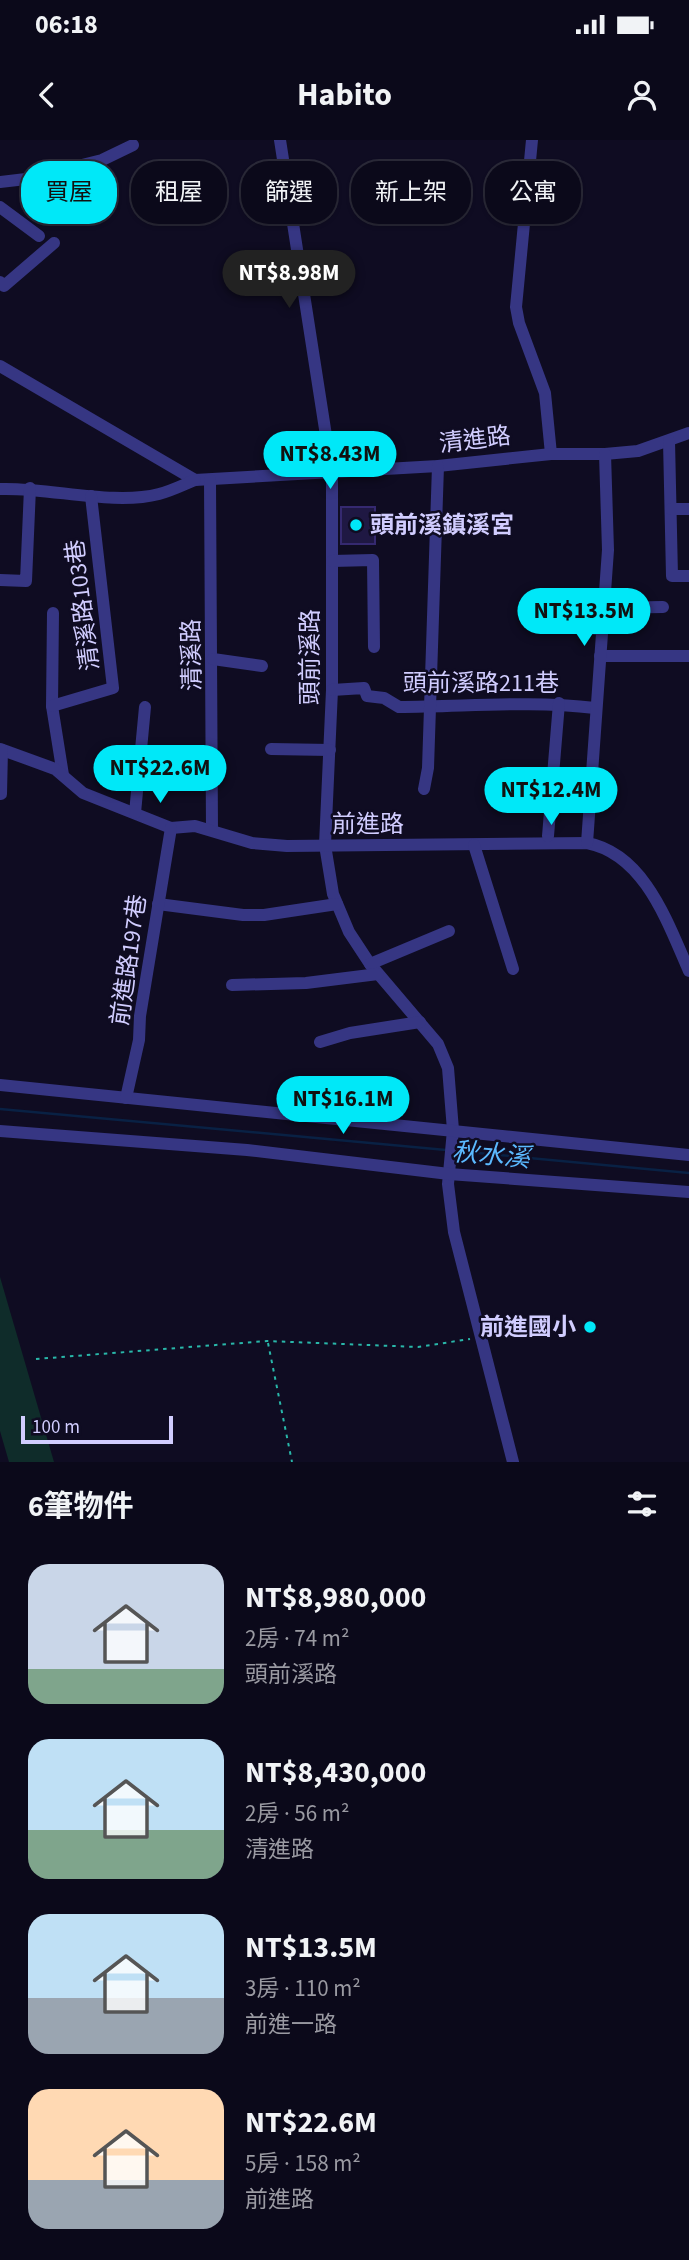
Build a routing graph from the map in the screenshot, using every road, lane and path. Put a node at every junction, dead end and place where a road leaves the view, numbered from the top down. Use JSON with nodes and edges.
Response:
{"nodes":[{"id":1,"x":280,"y":140,"type":"edge"},
{"id":2,"x":532,"y":140,"type":"edge"},
{"id":3,"x":134,"y":145,"type":"dead end"},
{"id":4,"x":0,"y":182,"type":"edge"},
{"id":5,"x":0,"y":207,"type":"edge"},
{"id":6,"x":39,"y":236,"type":"dead end"},
{"id":7,"x":54,"y":243,"type":"dead end"},
{"id":8,"x":0,"y":282,"type":"edge"},
{"id":9,"x":0,"y":366,"type":"edge"},
{"id":10,"x":689,"y":433,"type":"edge"},
{"id":11,"x":669,"y":441,"type":"junction"},
{"id":12,"x":551,"y":454,"type":"junction"},
{"id":13,"x":605,"y":454,"type":"junction"},
{"id":14,"x":438,"y":466,"type":"junction"},
{"id":15,"x":332,"y":474,"type":"junction"},
{"id":16,"x":195,"y":480,"type":"junction"},
{"id":17,"x":211,"y":480,"type":"junction"},
{"id":18,"x":30,"y":488,"type":"junction"},
{"id":19,"x":0,"y":489,"type":"edge"},
{"id":20,"x":91,"y":496,"type":"junction"},
{"id":21,"x":671,"y":509,"type":"junction"},
{"id":22,"x":689,"y":509,"type":"edge"},
{"id":23,"x":332,"y":561,"type":"junction"},
{"id":24,"x":689,"y":576,"type":"edge"},
{"id":25,"x":0,"y":580,"type":"edge"},
{"id":26,"x":663,"y":607,"type":"dead end"},
{"id":27,"x":604,"y":608,"type":"junction"},
{"id":28,"x":53,"y":613,"type":"dead end"},
{"id":29,"x":534,"y":625,"type":"dead end"},
{"id":30,"x":602,"y":629,"type":"junction"},
{"id":31,"x":373,"y":647,"type":"dead end"},
{"id":32,"x":600,"y":656,"type":"junction"},
{"id":33,"x":689,"y":656,"type":"edge"},
{"id":34,"x":213,"y":659,"type":"junction"},
{"id":35,"x":262,"y":666,"type":"dead end"},
{"id":36,"x":332,"y":690,"type":"junction"},
{"id":37,"x":559,"y":703,"type":"junction"},
{"id":38,"x":52,"y":706,"type":"junction"},
{"id":39,"x":145,"y":707,"type":"dead end"},
{"id":40,"x":431,"y":707,"type":"junction"},
{"id":41,"x":595,"y":708,"type":"junction"},
{"id":42,"x":1,"y":749,"type":"edge"},
{"id":43,"x":271,"y":749,"type":"dead end"},
{"id":44,"x":330,"y":750,"type":"junction"},
{"id":45,"x":63,"y":775,"type":"junction"},
{"id":46,"x":424,"y":789,"type":"dead end"},
{"id":47,"x":1,"y":794,"type":"edge"},
{"id":48,"x":135,"y":813,"type":"junction"},
{"id":49,"x":171,"y":828,"type":"junction"},
{"id":50,"x":212,"y":829,"type":"junction"},
{"id":51,"x":548,"y":836,"type":"dead end"},
{"id":52,"x":587,"y":843,"type":"junction"},
{"id":53,"x":325,"y":845,"type":"junction"},
{"id":54,"x":474,"y":845,"type":"junction"},
{"id":55,"x":158,"y":904,"type":"junction"},
{"id":56,"x":337,"y":904,"type":"junction"},
{"id":57,"x":449,"y":931,"type":"dead end"},
{"id":58,"x":374,"y":969,"type":"junction"},
{"id":59,"x":513,"y":969,"type":"dead end"},
{"id":60,"x":689,"y":971,"type":"edge"},
{"id":61,"x":232,"y":985,"type":"dead end"},
{"id":62,"x":420,"y":1022,"type":"junction"},
{"id":63,"x":320,"y":1042,"type":"dead end"},
{"id":64,"x":0,"y":1085,"type":"edge"},
{"id":65,"x":125,"y":1098,"type":"junction"},
{"id":66,"x":0,"y":1131,"type":"edge"},
{"id":67,"x":453,"y":1135,"type":"junction"},
{"id":68,"x":689,"y":1155,"type":"edge"},
{"id":69,"x":449,"y":1176,"type":"junction"},
{"id":70,"x":689,"y":1192,"type":"edge"},
{"id":71,"x":481,"y":1337,"type":"junction"},
{"id":72,"x":267,"y":1341,"type":"junction"},
{"id":73,"x":37,"y":1359,"type":"dead end"},
{"id":74,"x":292,"y":1462,"type":"edge"},
{"id":75,"x":513,"y":1462,"type":"edge"}],
"edges":[{"from":1,"to":15,"type":"street","name":"頭前溪路"},
{"from":2,"to":12,"type":"street"},
{"from":3,"to":4,"type":"street"},
{"from":5,"to":6,"type":"street"},
{"from":7,"to":8,"type":"street"},
{"from":9,"to":16,"type":"street"},
{"from":10,"to":11,"type":"street","name":"清進路"},
{"from":11,"to":13,"type":"street","name":"清進路"},
{"from":11,"to":21,"type":"street"},
{"from":12,"to":13,"type":"street","name":"清進路"},
{"from":12,"to":14,"type":"street","name":"清進路"},
{"from":13,"to":27,"type":"street"},
{"from":14,"to":15,"type":"street","name":"清進路"},
{"from":14,"to":40,"type":"street"},
{"from":15,"to":17,"type":"street","name":"清進路"},
{"from":15,"to":23,"type":"street","name":"頭前溪路"},
{"from":16,"to":17,"type":"street","name":"清進路"},
{"from":16,"to":20,"type":"street"},
{"from":17,"to":34,"type":"street","name":"清溪路"},
{"from":18,"to":19,"type":"street"},
{"from":18,"to":20,"type":"street"},
{"from":18,"to":25,"type":"street"},
{"from":20,"to":38,"type":"street","name":"清溪路103巷"},
{"from":21,"to":22,"type":"street"},
{"from":21,"to":24,"type":"street"},
{"from":23,"to":31,"type":"street"},
{"from":23,"to":36,"type":"street","name":"頭前溪路"},
{"from":26,"to":27,"type":"street"},
{"from":27,"to":30,"type":"street"},
{"from":28,"to":38,"type":"street"},
{"from":29,"to":30,"type":"street"},
{"from":30,"to":32,"type":"street"},
{"from":32,"to":33,"type":"street"},
{"from":32,"to":41,"type":"street"},
{"from":34,"to":35,"type":"street"},
{"from":34,"to":50,"type":"street","name":"清溪路"},
{"from":36,"to":40,"type":"street","name":"頭前溪路211巷"},
{"from":36,"to":44,"type":"street","name":"頭前溪路"},
{"from":37,"to":40,"type":"street","name":"頭前溪路211巷"},
{"from":37,"to":41,"type":"street","name":"頭前溪路211巷"},
{"from":37,"to":51,"type":"street"},
{"from":38,"to":45,"type":"street"},
{"from":39,"to":48,"type":"street"},
{"from":40,"to":46,"type":"street"},
{"from":41,"to":52,"type":"street"},
{"from":42,"to":45,"type":"street","name":"前進路"},
{"from":42,"to":47,"type":"street"},
{"from":43,"to":44,"type":"street"},
{"from":44,"to":53,"type":"street","name":"頭前溪路"},
{"from":45,"to":48,"type":"street","name":"前進路"},
{"from":48,"to":49,"type":"street","name":"前進路"},
{"from":49,"to":50,"type":"street","name":"前進路"},
{"from":49,"to":55,"type":"street","name":"前進路197巷"},
{"from":50,"to":53,"type":"street","name":"前進路"},
{"from":52,"to":54,"type":"street","name":"前進路"},
{"from":52,"to":60,"type":"street","name":"前進路"},
{"from":53,"to":54,"type":"street","name":"前進路"},
{"from":53,"to":56,"type":"street","name":"頭前溪路"},
{"from":54,"to":59,"type":"street"},
{"from":55,"to":56,"type":"street"},
{"from":55,"to":65,"type":"street","name":"前進路197巷"},
{"from":56,"to":58,"type":"street","name":"頭前溪路"},
{"from":57,"to":58,"type":"street"},
{"from":58,"to":61,"type":"street"},
{"from":58,"to":62,"type":"street","name":"頭前溪路"},
{"from":62,"to":63,"type":"street"},
{"from":62,"to":67,"type":"street","name":"頭前溪路"},
{"from":64,"to":65,"type":"street"},
{"from":65,"to":67,"type":"street"},
{"from":66,"to":69,"type":"street"},
{"from":67,"to":68,"type":"street"},
{"from":67,"to":69,"type":"street","name":"頭前溪路"},
{"from":69,"to":70,"type":"street"},
{"from":69,"to":71,"type":"street"},
{"from":71,"to":72,"type":"path"},
{"from":71,"to":75,"type":"street"},
{"from":72,"to":73,"type":"path"},
{"from":72,"to":74,"type":"path"}]}
